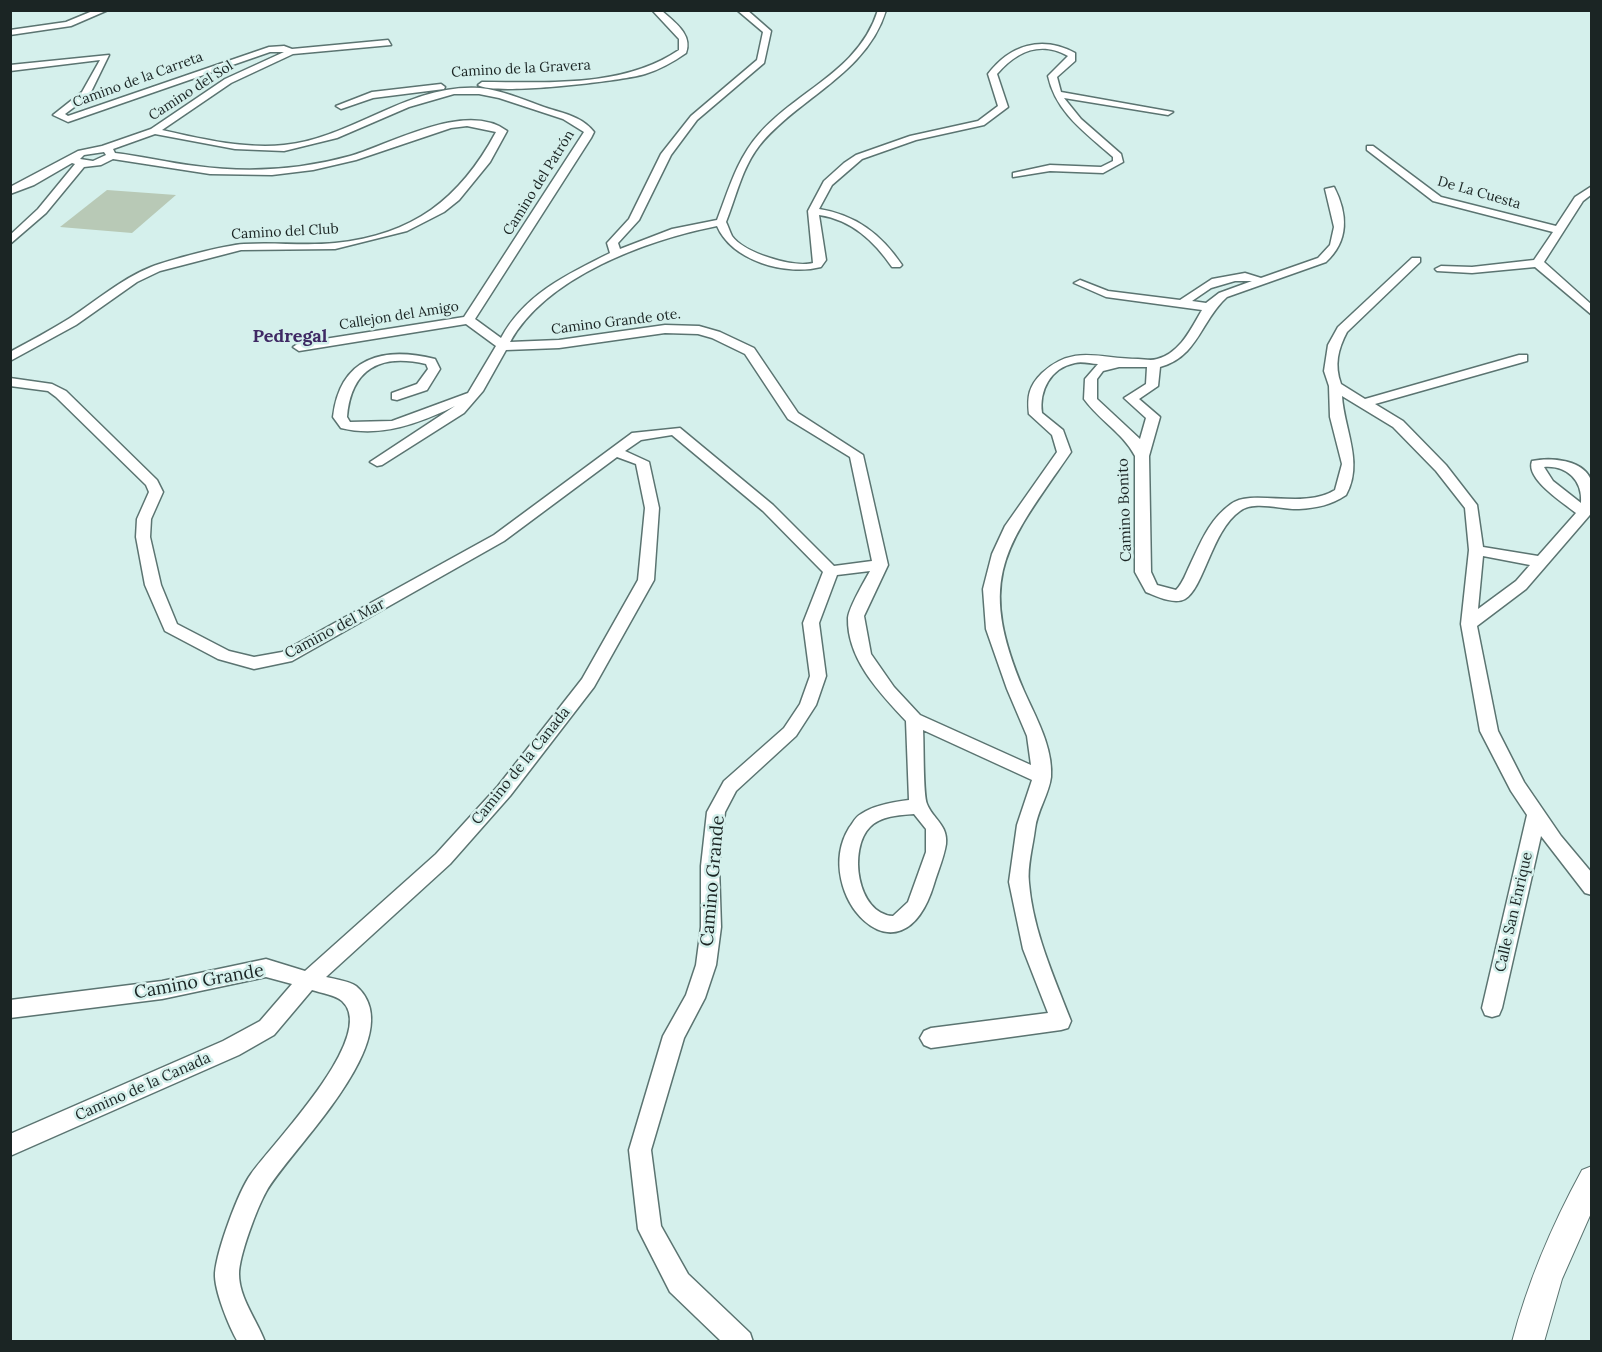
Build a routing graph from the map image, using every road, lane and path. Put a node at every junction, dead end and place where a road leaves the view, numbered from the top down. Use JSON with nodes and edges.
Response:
{"nodes":[{"id":1,"x":104,"y":10,"type":"edge"},
{"id":2,"x":656,"y":10,"type":"edge"},
{"id":3,"x":741,"y":10,"type":"edge"},
{"id":4,"x":882,"y":10,"type":"edge"},
{"id":5,"x":10,"y":33,"type":"edge"},
{"id":6,"x":388,"y":43,"type":"dead end"},
{"id":7,"x":291,"y":52,"type":"junction"},
{"id":8,"x":10,"y":68,"type":"edge"},
{"id":9,"x":487,"y":85,"type":"junction"},
{"id":10,"x":470,"y":91,"type":"junction"},
{"id":11,"x":1058,"y":94,"type":"junction"},
{"id":12,"x":341,"y":106,"type":"dead end"},
{"id":13,"x":1168,"y":112,"type":"dead end"},
{"id":14,"x":154,"y":131,"type":"junction"},
{"id":15,"x":1370,"y":148,"type":"dead end"},
{"id":16,"x":108,"y":152,"type":"junction"},
{"id":17,"x":78,"y":160,"type":"junction"},
{"id":18,"x":1017,"y":175,"type":"dead end"},
{"id":19,"x":1330,"y":189,"type":"dead end"},
{"id":20,"x":1591,"y":189,"type":"edge"},
{"id":21,"x":10,"y":191,"type":"edge"},
{"id":22,"x":813,"y":211,"type":"junction"},
{"id":23,"x":721,"y":222,"type":"junction"},
{"id":24,"x":1558,"y":230,"type":"junction"},
{"id":25,"x":10,"y":240,"type":"edge"},
{"id":26,"x":616,"y":254,"type":"junction"},
{"id":27,"x":1416,"y":260,"type":"dead end"},
{"id":28,"x":1538,"y":264,"type":"junction"},
{"id":29,"x":896,"y":265,"type":"dead end"},
{"id":30,"x":1441,"y":269,"type":"dead end"},
{"id":31,"x":1262,"y":280,"type":"junction"},
{"id":32,"x":1080,"y":284,"type":"dead end"},
{"id":33,"x":1183,"y":303,"type":"junction"},
{"id":34,"x":1209,"y":308,"type":"junction"},
{"id":35,"x":1592,"y":312,"type":"edge"},
{"id":36,"x":468,"y":320,"type":"junction"},
{"id":37,"x":504,"y":346,"type":"junction"},
{"id":38,"x":299,"y":347,"type":"dead end"},
{"id":39,"x":10,"y":357,"type":"edge"},
{"id":40,"x":1523,"y":358,"type":"dead end"},
{"id":41,"x":1117,"y":363,"type":"junction"},
{"id":42,"x":1154,"y":363,"type":"junction"},
{"id":43,"x":10,"y":382,"type":"edge"},
{"id":44,"x":1335,"y":386,"type":"junction"},
{"id":45,"x":477,"y":391,"type":"junction"},
{"id":46,"x":398,"y":396,"type":"dead end"},
{"id":47,"x":1365,"y":404,"type":"junction"},
{"id":48,"x":615,"y":452,"type":"junction"},
{"id":49,"x":1142,"y":456,"type":"junction"},
{"id":50,"x":377,"y":462,"type":"dead end"},
{"id":51,"x":1584,"y":513,"type":"dead end"},
{"id":52,"x":1476,"y":550,"type":"junction"},
{"id":53,"x":1542,"y":562,"type":"junction"},
{"id":54,"x":880,"y":565,"type":"junction"},
{"id":55,"x":831,"y":571,"type":"junction"},
{"id":56,"x":1469,"y":624,"type":"junction"},
{"id":57,"x":914,"y":719,"type":"junction"},
{"id":58,"x":1042,"y":777,"type":"junction"},
{"id":59,"x":918,"y":806,"type":"junction"},
{"id":60,"x":1536,"y":815,"type":"junction"},
{"id":61,"x":1592,"y":887,"type":"edge"},
{"id":62,"x":307,"y":982,"type":"junction"},
{"id":63,"x":1492,"y":1008,"type":"dead end"},
{"id":64,"x":10,"y":1009,"type":"edge"},
{"id":65,"x":931,"y":1038,"type":"dead end"},
{"id":66,"x":10,"y":1145,"type":"edge"},
{"id":67,"x":1592,"y":1180,"type":"edge"},
{"id":68,"x":254,"y":1341,"type":"edge"},
{"id":69,"x":741,"y":1341,"type":"edge"},
{"id":70,"x":1528,"y":1341,"type":"edge"}],
"edges":[{"from":1,"to":5,"type":"street"},
{"from":2,"to":9,"type":"street","name":"Camino de la Gravera"},
{"from":3,"to":26,"type":"street"},
{"from":4,"to":23,"type":"street"},
{"from":6,"to":7,"type":"street"},
{"from":7,"to":8,"type":"street","name":"Camino de la Carreta"},
{"from":7,"to":14,"type":"street","name":"Camino del Sol"},
{"from":9,"to":10,"type":"street"},
{"from":9,"to":12,"type":"street","name":"Camino de la Gravera"},
{"from":10,"to":14,"type":"street"},
{"from":10,"to":36,"type":"street","name":"Camino del Patrón"},
{"from":11,"to":13,"type":"street"},
{"from":11,"to":18,"type":"street"},
{"from":11,"to":22,"type":"street"},
{"from":14,"to":16,"type":"street","name":"Camino del Sol"},
{"from":15,"to":24,"type":"street","name":"De La Cuesta"},
{"from":16,"to":17,"type":"street","name":"Camino del Sol"},
{"from":16,"to":39,"type":"street","name":"Camino del Club"},
{"from":17,"to":21,"type":"street","name":"Camino del Sol"},
{"from":17,"to":25,"type":"street"},
{"from":19,"to":31,"type":"street"},
{"from":20,"to":24,"type":"street"},
{"from":22,"to":23,"type":"street"},
{"from":22,"to":29,"type":"street"},
{"from":23,"to":26,"type":"street"},
{"from":24,"to":28,"type":"street"},
{"from":26,"to":37,"type":"street"},
{"from":27,"to":44,"type":"street"},
{"from":28,"to":30,"type":"street"},
{"from":28,"to":35,"type":"street"},
{"from":31,"to":33,"type":"street"},
{"from":31,"to":34,"type":"street"},
{"from":32,"to":33,"type":"street"},
{"from":33,"to":34,"type":"street"},
{"from":34,"to":42,"type":"street"},
{"from":36,"to":37,"type":"street"},
{"from":36,"to":38,"type":"street","name":"Callejon del Amigo"},
{"from":37,"to":45,"type":"street"},
{"from":37,"to":54,"type":"street","name":"Camino Grande ote."},
{"from":40,"to":47,"type":"street"},
{"from":41,"to":42,"type":"street"},
{"from":41,"to":49,"type":"street","name":"Camino Bonito"},
{"from":41,"to":58,"type":"street"},
{"from":42,"to":49,"type":"street"},
{"from":43,"to":48,"type":"street","name":"Camino del Mar"},
{"from":44,"to":47,"type":"street"},
{"from":44,"to":49,"type":"street","name":"Camino Bonito"},
{"from":45,"to":46,"type":"street"},
{"from":45,"to":50,"type":"street"},
{"from":47,"to":52,"type":"street"},
{"from":48,"to":55,"type":"street"},
{"from":48,"to":62,"type":"street","name":"Camino de la Canada"},
{"from":51,"to":53,"type":"street"},
{"from":52,"to":53,"type":"street"},
{"from":52,"to":56,"type":"street"},
{"from":53,"to":56,"type":"street"},
{"from":54,"to":55,"type":"street"},
{"from":54,"to":57,"type":"street"},
{"from":55,"to":69,"type":"street","name":"Camino Grande"},
{"from":56,"to":60,"type":"street"},
{"from":57,"to":58,"type":"street"},
{"from":57,"to":59,"type":"street"},
{"from":58,"to":65,"type":"street"},
{"from":59,"to":59,"type":"street"},
{"from":60,"to":61,"type":"street"},
{"from":60,"to":63,"type":"street","name":"Calle San Enrique"},
{"from":62,"to":64,"type":"street","name":"Camino Grande"},
{"from":62,"to":66,"type":"street","name":"Camino de la Canada"},
{"from":62,"to":68,"type":"street","name":"Camino Grande"},
{"from":67,"to":70,"type":"street"}]}
